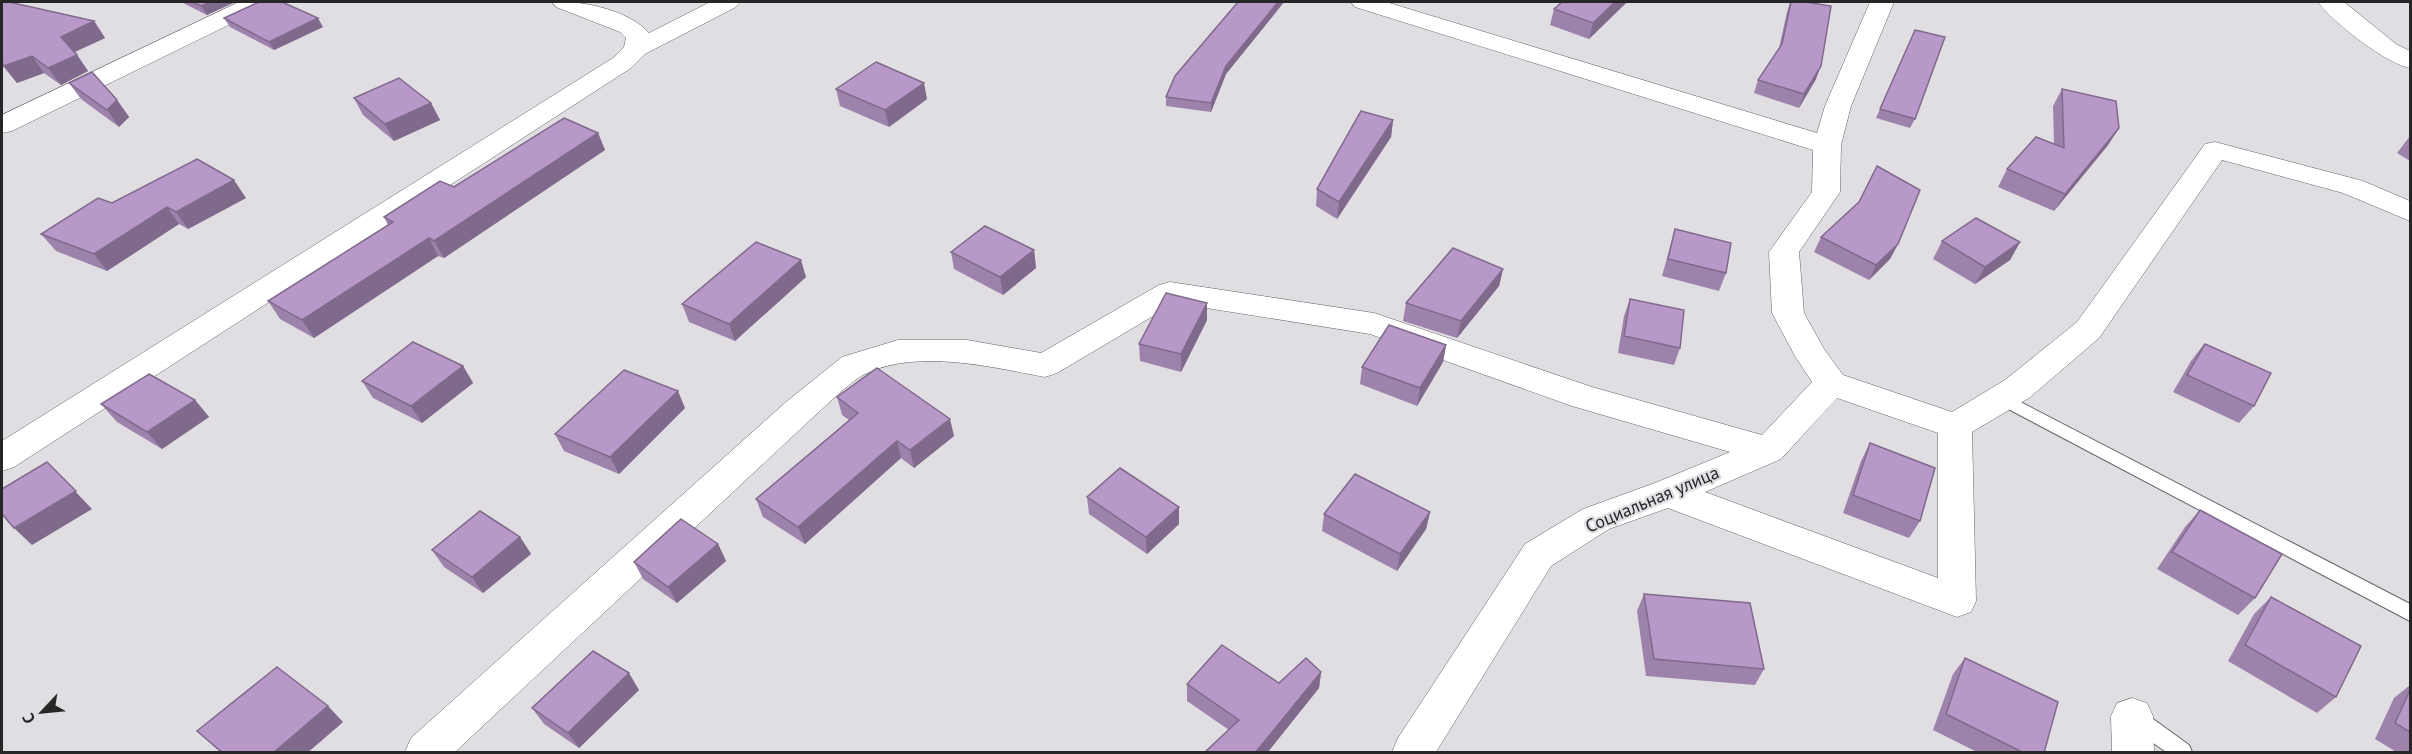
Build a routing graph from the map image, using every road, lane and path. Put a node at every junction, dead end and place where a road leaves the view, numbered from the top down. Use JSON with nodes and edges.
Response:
{"nodes":[{"id":1,"x":257,"y":2,"type":"edge"},
{"id":2,"x":564,"y":2,"type":"edge"},
{"id":3,"x":728,"y":2,"type":"edge"},
{"id":4,"x":1363,"y":2,"type":"edge"},
{"id":5,"x":1882,"y":2,"type":"edge"},
{"id":6,"x":2330,"y":2,"type":"edge"},
{"id":7,"x":636,"y":49,"type":"junction"},
{"id":8,"x":2410,"y":61,"type":"edge"},
{"id":9,"x":2,"y":125,"type":"edge"},
{"id":10,"x":1827,"y":146,"type":"junction"},
{"id":11,"x":2410,"y":212,"type":"edge"},
{"id":12,"x":1830,"y":383,"type":"junction"},
{"id":13,"x":2001,"y":398,"type":"junction"},
{"id":14,"x":1955,"y":426,"type":"junction"},
{"id":15,"x":1769,"y":450,"type":"junction"},
{"id":16,"x":2,"y":458,"type":"edge"},
{"id":17,"x":1668,"y":493,"type":"junction"},
{"id":18,"x":2410,"y":613,"type":"edge"},
{"id":19,"x":2133,"y":734,"type":"edge"},
{"id":20,"x":426,"y":753,"type":"edge"},
{"id":21,"x":1413,"y":753,"type":"edge"},
{"id":22,"x":2182,"y":753,"type":"edge"}],
"edges":[{"from":1,"to":9,"type":"street"},
{"from":2,"to":7,"type":"street"},
{"from":3,"to":7,"type":"street"},
{"from":4,"to":10,"type":"street"},
{"from":5,"to":10,"type":"street"},
{"from":6,"to":8,"type":"street"},
{"from":7,"to":16,"type":"street"},
{"from":10,"to":12,"type":"street"},
{"from":11,"to":13,"type":"street"},
{"from":12,"to":14,"type":"street"},
{"from":12,"to":15,"type":"street","name":"Социальная улица"},
{"from":13,"to":14,"type":"street"},
{"from":13,"to":18,"type":"lane"},
{"from":14,"to":17,"type":"street"},
{"from":15,"to":17,"type":"street","name":"Социальная улица"},
{"from":15,"to":20,"type":"street"},
{"from":17,"to":21,"type":"street","name":"Социальная улица"},
{"from":19,"to":22,"type":"lane"}]}
